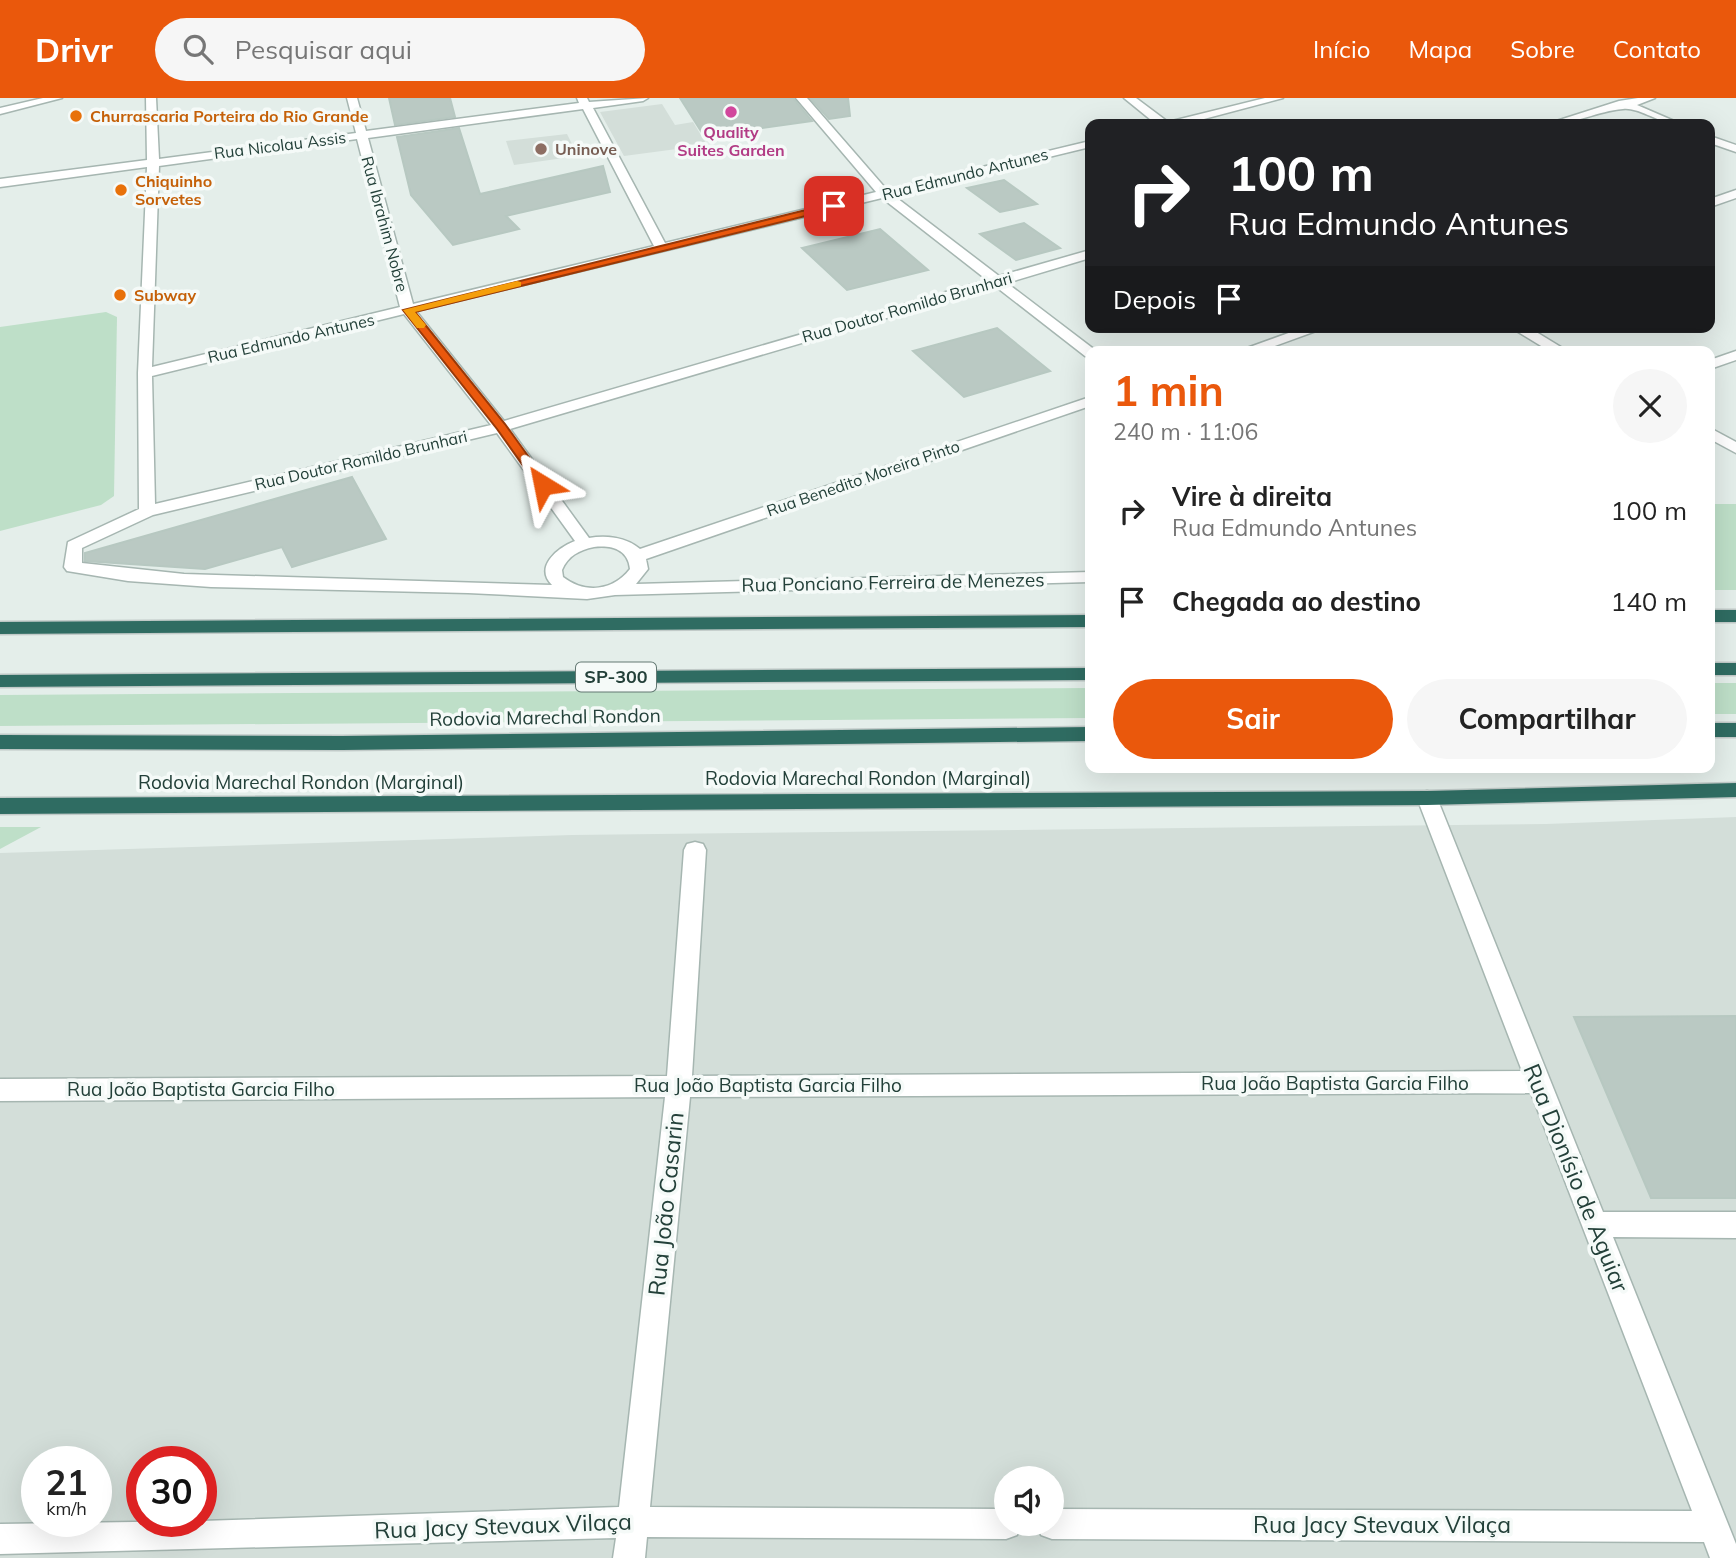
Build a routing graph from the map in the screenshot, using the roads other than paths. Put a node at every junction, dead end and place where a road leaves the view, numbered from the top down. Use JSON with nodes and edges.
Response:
{"nodes":[{"id":1,"x":57,"y":98,"type":"edge"},
{"id":2,"x":151,"y":98,"type":"edge"},
{"id":3,"x":352,"y":98,"type":"edge"},
{"id":4,"x":643,"y":98,"type":"edge"},
{"id":5,"x":801,"y":98,"type":"edge"},
{"id":6,"x":1129,"y":98,"type":"edge"},
{"id":7,"x":1278,"y":98,"type":"edge"},
{"id":8,"x":1612,"y":98,"type":"edge"},
{"id":9,"x":1650,"y":98,"type":"edge"},
{"id":10,"x":584,"y":102,"type":"edge"},
{"id":11,"x":1626,"y":104,"type":"junction"},
{"id":12,"x":0,"y":111,"type":"edge"},
{"id":13,"x":1156,"y":119,"type":"edge"},
{"id":14,"x":1192,"y":119,"type":"edge"},
{"id":15,"x":1571,"y":119,"type":"edge"},
{"id":16,"x":1663,"y":119,"type":"edge"},
{"id":17,"x":361,"y":135,"type":"junction"},
{"id":18,"x":1715,"y":141,"type":"edge"},
{"id":19,"x":1085,"y":145,"type":"edge"},
{"id":20,"x":1736,"y":149,"type":"edge"},
{"id":21,"x":153,"y":161,"type":"junction"},
{"id":22,"x":0,"y":183,"type":"edge"},
{"id":23,"x":884,"y":194,"type":"junction"},
{"id":24,"x":1736,"y":194,"type":"edge"},
{"id":25,"x":1715,"y":201,"type":"edge"},
{"id":26,"x":662,"y":249,"type":"junction"},
{"id":27,"x":1085,"y":255,"type":"edge"},
{"id":28,"x":995,"y":281,"type":"junction"},
{"id":29,"x":408,"y":310,"type":"junction"},
{"id":30,"x":1302,"y":333,"type":"edge"},
{"id":31,"x":1528,"y":333,"type":"edge"},
{"id":32,"x":1261,"y":346,"type":"edge"},
{"id":33,"x":1551,"y":346,"type":"edge"},
{"id":34,"x":1085,"y":349,"type":"edge"},
{"id":35,"x":1736,"y":355,"type":"edge"},
{"id":36,"x":1715,"y":363,"type":"edge"},
{"id":37,"x":145,"y":373,"type":"junction"},
{"id":38,"x":1085,"y":403,"type":"edge"},
{"id":39,"x":501,"y":427,"type":"junction"},
{"id":40,"x":1715,"y":436,"type":"edge"},
{"id":41,"x":1736,"y":448,"type":"edge"},
{"id":42,"x":147,"y":511,"type":"junction"},
{"id":43,"x":585,"y":544,"type":"junction"},
{"id":44,"x":638,"y":561,"type":"junction"},
{"id":45,"x":553,"y":570,"type":"junction"},
{"id":46,"x":1085,"y":577,"type":"edge"},
{"id":47,"x":695,"y":586,"type":"junction"},
{"id":48,"x":508,"y":588,"type":"junction"},
{"id":49,"x":613,"y":590,"type":"junction"},
{"id":50,"x":572,"y":592,"type":"junction"},
{"id":51,"x":1736,"y":615,"type":"edge"},
{"id":52,"x":1715,"y":616,"type":"edge"},
{"id":53,"x":1085,"y":621,"type":"edge"},
{"id":54,"x":0,"y":628,"type":"edge"},
{"id":55,"x":1736,"y":668,"type":"edge"},
{"id":56,"x":1715,"y":669,"type":"edge"},
{"id":57,"x":1085,"y":674,"type":"edge"},
{"id":58,"x":0,"y":681,"type":"edge"},
{"id":59,"x":1715,"y":730,"type":"edge"},
{"id":60,"x":1736,"y":730,"type":"edge"},
{"id":61,"x":1085,"y":734,"type":"edge"},
{"id":62,"x":0,"y":742,"type":"edge"},
{"id":63,"x":1736,"y":790,"type":"edge"},
{"id":64,"x":1427,"y":798,"type":"junction"},
{"id":65,"x":0,"y":806,"type":"edge"},
{"id":66,"x":695,"y":850,"type":"dead end"},
{"id":67,"x":1537,"y":1082,"type":"junction"},
{"id":68,"x":679,"y":1085,"type":"junction"},
{"id":69,"x":0,"y":1090,"type":"edge"},
{"id":70,"x":1596,"y":1224,"type":"junction"},
{"id":71,"x":1736,"y":1226,"type":"edge"},
{"id":72,"x":633,"y":1522,"type":"junction"},
{"id":73,"x":994,"y":1524,"type":"edge"},
{"id":74,"x":1064,"y":1524,"type":"edge"},
{"id":75,"x":1713,"y":1527,"type":"junction"},
{"id":76,"x":0,"y":1539,"type":"edge"},
{"id":77,"x":629,"y":1558,"type":"edge"},
{"id":78,"x":1726,"y":1558,"type":"edge"}],
"edges":[{"from":1,"to":12,"type":"street"},
{"from":2,"to":21,"type":"street"},
{"from":3,"to":17,"type":"street","name":"Rua Ibrahim Nobre"},
{"from":4,"to":10,"type":"street","name":"Rua Nicolau Assis"},
{"from":5,"to":23,"type":"street"},
{"from":6,"to":13,"type":"street"},
{"from":7,"to":14,"type":"street"},
{"from":8,"to":11,"type":"street"},
{"from":9,"to":11,"type":"street"},
{"from":10,"to":17,"type":"street","name":"Rua Nicolau Assis"},
{"from":10,"to":26,"type":"street"},
{"from":11,"to":15,"type":"street"},
{"from":11,"to":16,"type":"street"},
{"from":17,"to":21,"type":"street","name":"Rua Nicolau Assis"},
{"from":17,"to":29,"type":"street","name":"Rua Ibrahim Nobre"},
{"from":18,"to":20,"type":"street"},
{"from":19,"to":23,"type":"street","name":"Rua Edmundo Antunes"},
{"from":21,"to":22,"type":"street","name":"Rua Nicolau Assis"},
{"from":21,"to":37,"type":"street"},
{"from":23,"to":26,"type":"street","name":"Rua Edmundo Antunes"},
{"from":23,"to":28,"type":"street"},
{"from":24,"to":25,"type":"street"},
{"from":26,"to":29,"type":"street","name":"Rua Edmundo Antunes"},
{"from":27,"to":28,"type":"street","name":"Rua Doutor Romildo Brunhari"},
{"from":28,"to":34,"type":"street"},
{"from":28,"to":39,"type":"street","name":"Rua Doutor Romildo Brunhari"},
{"from":29,"to":37,"type":"street","name":"Rua Edmundo Antunes"},
{"from":29,"to":39,"type":"street","name":"Rua Ibrahim Nobre"},
{"from":30,"to":32,"type":"street"},
{"from":31,"to":33,"type":"street"},
{"from":35,"to":36,"type":"street"},
{"from":37,"to":42,"type":"street"},
{"from":38,"to":44,"type":"street","name":"Rua Benedito Moreira Pinto"},
{"from":39,"to":42,"type":"street","name":"Rua Doutor Romildo Brunhari"},
{"from":39,"to":43,"type":"street","name":"Rua Ibrahim Nobre"},
{"from":40,"to":41,"type":"street"},
{"from":42,"to":48,"type":"street","name":"Rua Doutor Romildo Brunhari"},
{"from":43,"to":44,"type":"street"},
{"from":43,"to":45,"type":"street"},
{"from":44,"to":47,"type":"street","name":"Rua Ponciano Ferreira de Menezes"},
{"from":44,"to":49,"type":"street"},
{"from":45,"to":48,"type":"street","name":"Rua Doutor Romildo Brunhari"},
{"from":45,"to":50,"type":"street"},
{"from":46,"to":47,"type":"street","name":"Rua Ponciano Ferreira de Menezes"},
{"from":47,"to":49,"type":"street","name":"Rua Ponciano Ferreira de Menezes"},
{"from":48,"to":50,"type":"street","name":"Rua Doutor Romildo Brunhari"},
{"from":49,"to":50,"type":"street"},
{"from":51,"to":52,"type":"highway"},
{"from":53,"to":54,"type":"highway"},
{"from":55,"to":56,"type":"highway"},
{"from":57,"to":58,"type":"highway","name":"Rodovia Marechal Rondon","number":"SP-300"},
{"from":59,"to":60,"type":"highway"},
{"from":61,"to":62,"type":"highway","name":"Rodovia Marechal Rondon"},
{"from":63,"to":64,"type":"highway","name":"Rodovia Marechal Rondon (Marginal)"},
{"from":64,"to":65,"type":"highway","name":"Rodovia Marechal Rondon (Marginal)"},
{"from":64,"to":67,"type":"street","name":"Rua Dionísio de Aguiar"},
{"from":66,"to":68,"type":"street","name":"Rua João Casarin"},
{"from":67,"to":68,"type":"street","name":"Rua João Baptista Garcia Filho"},
{"from":67,"to":70,"type":"street","name":"Rua Dionísio de Aguiar"},
{"from":68,"to":69,"type":"street","name":"Rua João Baptista Garcia Filho"},
{"from":68,"to":72,"type":"street","name":"Rua João Casarin"},
{"from":70,"to":71,"type":"street"},
{"from":70,"to":75,"type":"street","name":"Rua Dionísio de Aguiar"},
{"from":72,"to":73,"type":"street","name":"Rua Jacy Stevaux Vilaça"},
{"from":72,"to":76,"type":"street","name":"Rua Jacy Stevaux Vilaça"},
{"from":72,"to":77,"type":"street","name":"Rua João Casarin"},
{"from":74,"to":75,"type":"street","name":"Rua Jacy Stevaux Vilaça"},
{"from":75,"to":78,"type":"street","name":"Rua Dionísio de Aguiar"}]}
